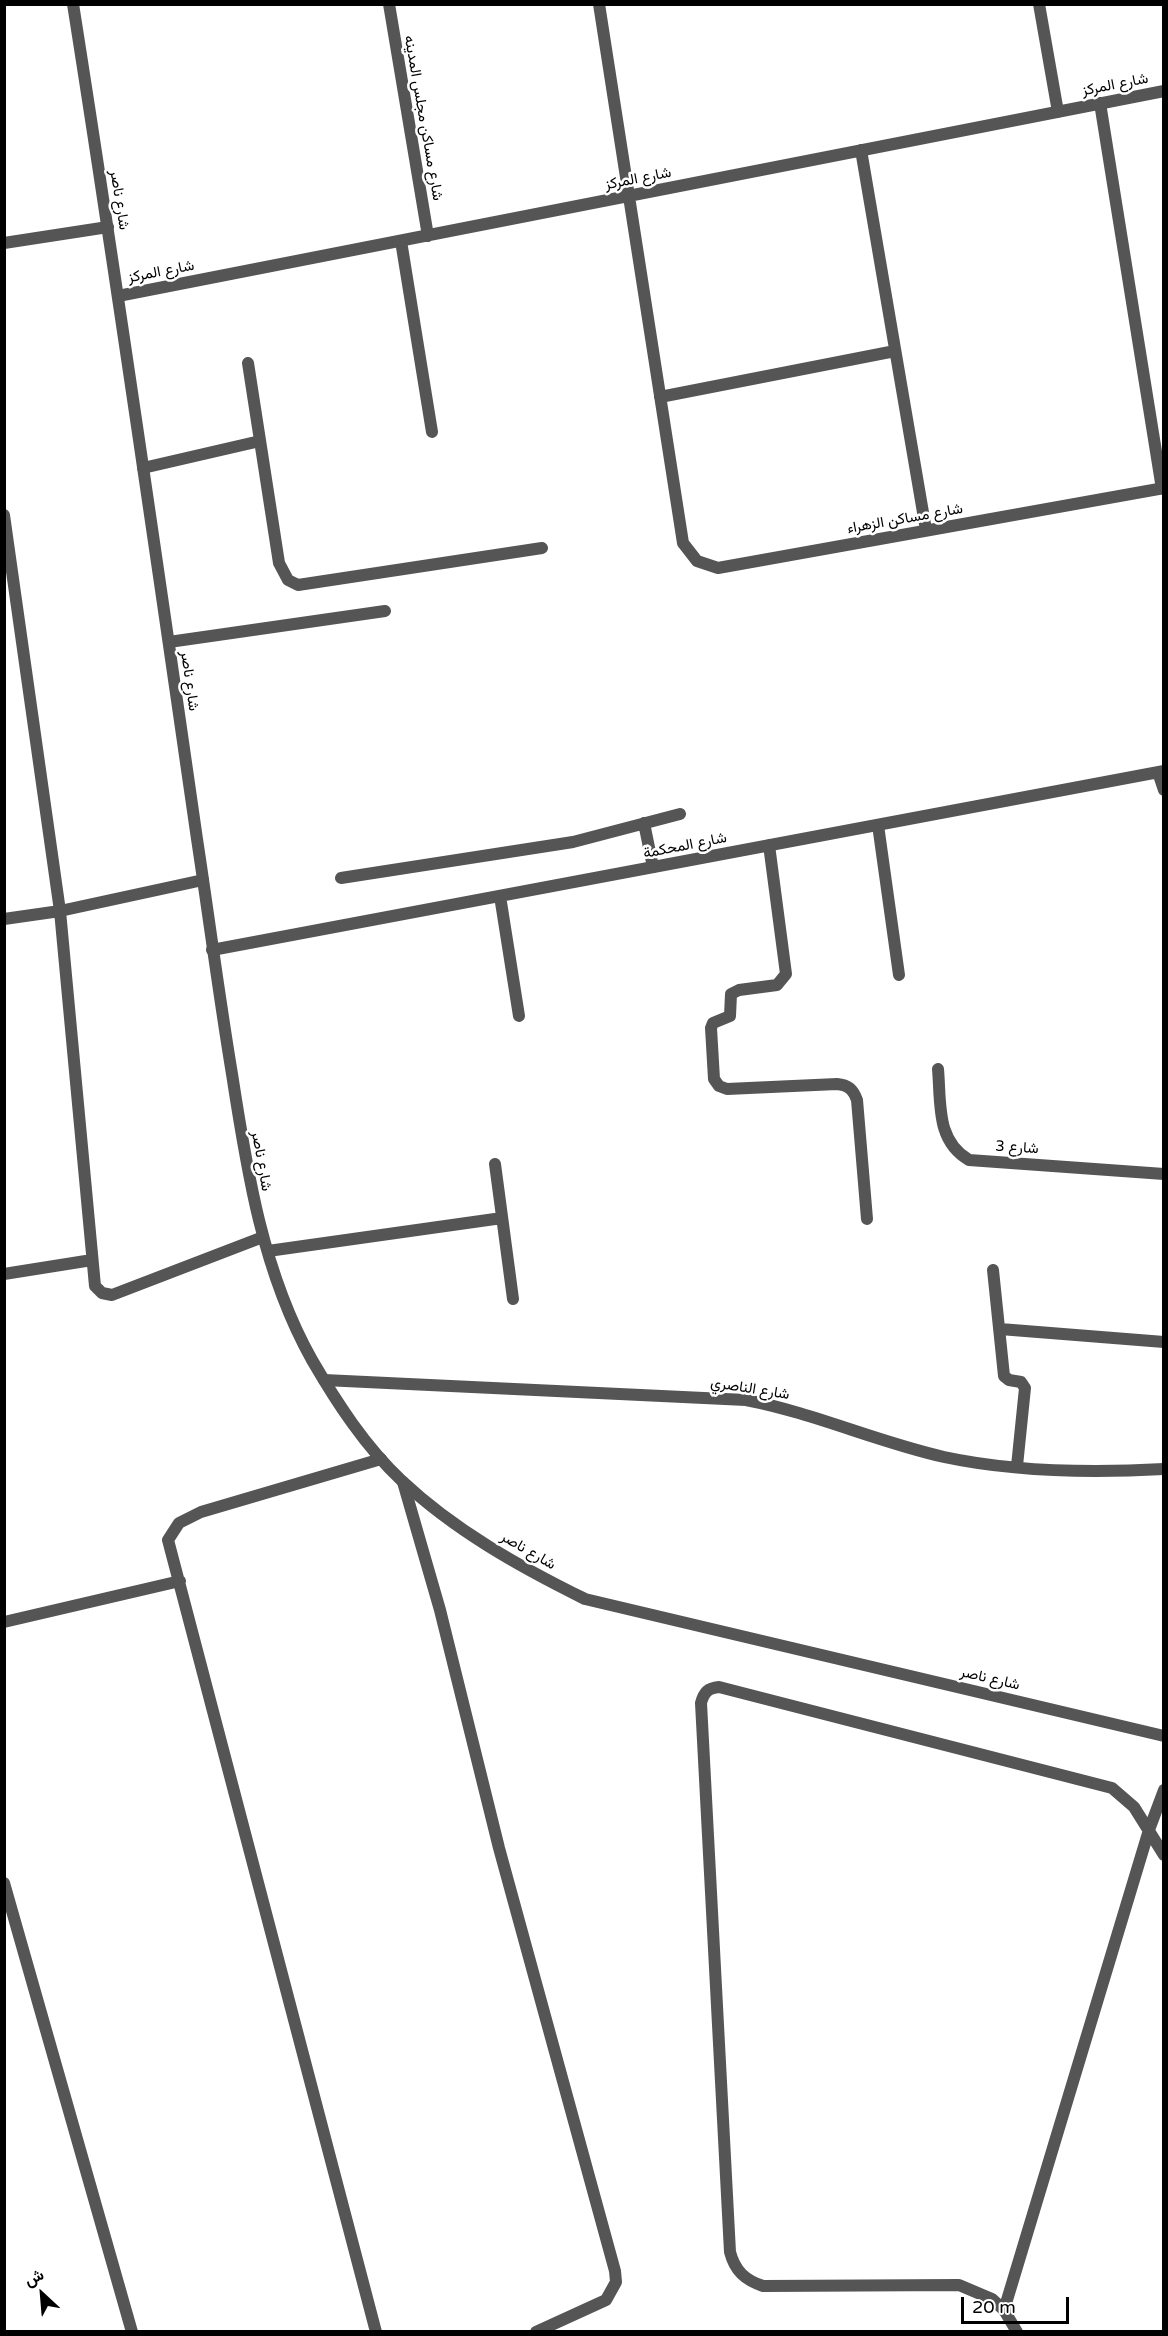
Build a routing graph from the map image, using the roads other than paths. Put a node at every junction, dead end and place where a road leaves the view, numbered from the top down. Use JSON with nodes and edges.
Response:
{"nodes":[{"id":1,"x":74,"y":4,"type":"edge"},
{"id":2,"x":389,"y":4,"type":"edge"},
{"id":3,"x":599,"y":4,"type":"edge"},
{"id":4,"x":1039,"y":4,"type":"edge"},
{"id":5,"x":1164,"y":91,"type":"edge"},
{"id":6,"x":1100,"y":103,"type":"junction"},
{"id":7,"x":1058,"y":112,"type":"junction"},
{"id":8,"x":861,"y":150,"type":"junction"},
{"id":9,"x":628,"y":196,"type":"junction"},
{"id":10,"x":108,"y":227,"type":"junction"},
{"id":11,"x":428,"y":236,"type":"junction"},
{"id":12,"x":401,"y":241,"type":"junction"},
{"id":13,"x":4,"y":243,"type":"edge"},
{"id":14,"x":118,"y":296,"type":"junction"},
{"id":15,"x":895,"y":351,"type":"junction"},
{"id":16,"x":248,"y":363,"type":"dead end"},
{"id":17,"x":660,"y":397,"type":"junction"},
{"id":18,"x":432,"y":432,"type":"dead end"},
{"id":19,"x":260,"y":441,"type":"junction"},
{"id":20,"x":143,"y":468,"type":"junction"},
{"id":21,"x":1163,"y":488,"type":"edge"},
{"id":22,"x":4,"y":515,"type":"edge"},
{"id":23,"x":926,"y":531,"type":"junction"},
{"id":24,"x":542,"y":548,"type":"dead end"},
{"id":25,"x":385,"y":611,"type":"dead end"},
{"id":26,"x":169,"y":642,"type":"junction"},
{"id":27,"x":1161,"y":771,"type":"edge"},
{"id":28,"x":1164,"y":790,"type":"edge"},
{"id":29,"x":680,"y":814,"type":"dead end"},
{"id":30,"x":644,"y":823,"type":"junction"},
{"id":31,"x":878,"y":825,"type":"junction"},
{"id":32,"x":769,"y":845,"type":"junction"},
{"id":33,"x":653,"y":867,"type":"junction"},
{"id":34,"x":341,"y":878,"type":"dead end"},
{"id":35,"x":203,"y":880,"type":"junction"},
{"id":36,"x":500,"y":896,"type":"junction"},
{"id":37,"x":60,"y":911,"type":"junction"},
{"id":38,"x":4,"y":919,"type":"edge"},
{"id":39,"x":212,"y":950,"type":"junction"},
{"id":40,"x":899,"y":975,"type":"dead end"},
{"id":41,"x":519,"y":1016,"type":"dead end"},
{"id":42,"x":938,"y":1069,"type":"dead end"},
{"id":43,"x":495,"y":1164,"type":"dead end"},
{"id":44,"x":1164,"y":1174,"type":"edge"},
{"id":45,"x":502,"y":1218,"type":"junction"},
{"id":46,"x":867,"y":1219,"type":"dead end"},
{"id":47,"x":263,"y":1238,"type":"junction"},
{"id":48,"x":268,"y":1251,"type":"junction"},
{"id":49,"x":92,"y":1260,"type":"junction"},
{"id":50,"x":993,"y":1270,"type":"dead end"},
{"id":51,"x":4,"y":1274,"type":"edge"},
{"id":52,"x":513,"y":1299,"type":"dead end"},
{"id":53,"x":1000,"y":1329,"type":"junction"},
{"id":54,"x":1164,"y":1342,"type":"edge"},
{"id":55,"x":324,"y":1380,"type":"junction"},
{"id":56,"x":381,"y":1459,"type":"junction"},
{"id":57,"x":1017,"y":1466,"type":"junction"},
{"id":58,"x":1164,"y":1469,"type":"edge"},
{"id":59,"x":403,"y":1482,"type":"junction"},
{"id":60,"x":180,"y":1581,"type":"junction"},
{"id":61,"x":4,"y":1622,"type":"edge"},
{"id":62,"x":1164,"y":1736,"type":"edge"},
{"id":63,"x":1164,"y":1790,"type":"edge"},
{"id":64,"x":1149,"y":1830,"type":"junction"},
{"id":65,"x":1164,"y":1855,"type":"edge"},
{"id":66,"x":4,"y":1883,"type":"edge"},
{"id":67,"x":1004,"y":2310,"type":"junction"},
{"id":68,"x":132,"y":2331,"type":"edge"},
{"id":69,"x":376,"y":2331,"type":"edge"},
{"id":70,"x":536,"y":2331,"type":"edge"},
{"id":71,"x":1017,"y":2331,"type":"edge"}],
"edges":[{"from":1,"to":10,"type":"street","name":"شارع ناصر"},
{"from":2,"to":11,"type":"street","name":"شارع مساكن مجلس المدينه"},
{"from":3,"to":9,"type":"street","name":"شارع مساكن الزهراء"},
{"from":4,"to":7,"type":"street"},
{"from":5,"to":6,"type":"street","name":"شارع المركز"},
{"from":6,"to":7,"type":"street","name":"شارع المركز"},
{"from":6,"to":21,"type":"street"},
{"from":7,"to":8,"type":"street","name":"شارع المركز"},
{"from":8,"to":9,"type":"street","name":"شارع المركز"},
{"from":8,"to":15,"type":"street"},
{"from":9,"to":11,"type":"street","name":"شارع المركز"},
{"from":9,"to":17,"type":"street","name":"شارع مساكن الزهراء"},
{"from":10,"to":13,"type":"street"},
{"from":10,"to":14,"type":"street","name":"شارع ناصر"},
{"from":11,"to":12,"type":"street","name":"شارع المركز"},
{"from":12,"to":14,"type":"street","name":"شارع المركز"},
{"from":12,"to":18,"type":"street"},
{"from":14,"to":20,"type":"street","name":"شارع ناصر"},
{"from":15,"to":17,"type":"street"},
{"from":15,"to":23,"type":"street"},
{"from":16,"to":19,"type":"street"},
{"from":17,"to":23,"type":"street","name":"شارع مساكن الزهراء"},
{"from":19,"to":20,"type":"street"},
{"from":19,"to":24,"type":"street"},
{"from":20,"to":26,"type":"street","name":"شارع ناصر"},
{"from":21,"to":23,"type":"street","name":"شارع مساكن الزهراء"},
{"from":22,"to":37,"type":"street"},
{"from":25,"to":26,"type":"street"},
{"from":26,"to":35,"type":"street","name":"شارع ناصر"},
{"from":27,"to":28,"type":"street"},
{"from":27,"to":31,"type":"street","name":"شارع المحكمة"},
{"from":29,"to":30,"type":"street"},
{"from":30,"to":33,"type":"street"},
{"from":30,"to":34,"type":"street"},
{"from":31,"to":32,"type":"street","name":"شارع المحكمة"},
{"from":31,"to":40,"type":"street"},
{"from":32,"to":33,"type":"street","name":"شارع المحكمة"},
{"from":32,"to":46,"type":"street"},
{"from":33,"to":36,"type":"street","name":"شارع المحكمة"},
{"from":35,"to":37,"type":"street"},
{"from":35,"to":39,"type":"street","name":"شارع ناصر"},
{"from":36,"to":39,"type":"street","name":"شارع المحكمة"},
{"from":36,"to":41,"type":"street"},
{"from":37,"to":38,"type":"street"},
{"from":37,"to":49,"type":"street"},
{"from":39,"to":47,"type":"street","name":"شارع ناصر"},
{"from":42,"to":44,"type":"street","name":"شارع 3"},
{"from":43,"to":45,"type":"street"},
{"from":45,"to":48,"type":"street"},
{"from":45,"to":52,"type":"street"},
{"from":47,"to":48,"type":"street","name":"شارع ناصر"},
{"from":47,"to":49,"type":"street"},
{"from":48,"to":55,"type":"street","name":"شارع ناصر"},
{"from":49,"to":51,"type":"street"},
{"from":50,"to":53,"type":"street"},
{"from":53,"to":54,"type":"street"},
{"from":53,"to":57,"type":"street"},
{"from":55,"to":56,"type":"street","name":"شارع ناصر"},
{"from":55,"to":57,"type":"street","name":"شارع الناصري"},
{"from":56,"to":59,"type":"street","name":"شارع ناصر"},
{"from":56,"to":60,"type":"street"},
{"from":57,"to":58,"type":"street","name":"شارع الناصري"},
{"from":59,"to":62,"type":"street","name":"شارع ناصر"},
{"from":59,"to":70,"type":"street"},
{"from":60,"to":61,"type":"street"},
{"from":60,"to":69,"type":"street"},
{"from":63,"to":64,"type":"street"},
{"from":64,"to":65,"type":"street"},
{"from":64,"to":67,"type":"street"},
{"from":64,"to":67,"type":"street"},
{"from":66,"to":68,"type":"street"},
{"from":67,"to":71,"type":"street"}]}
